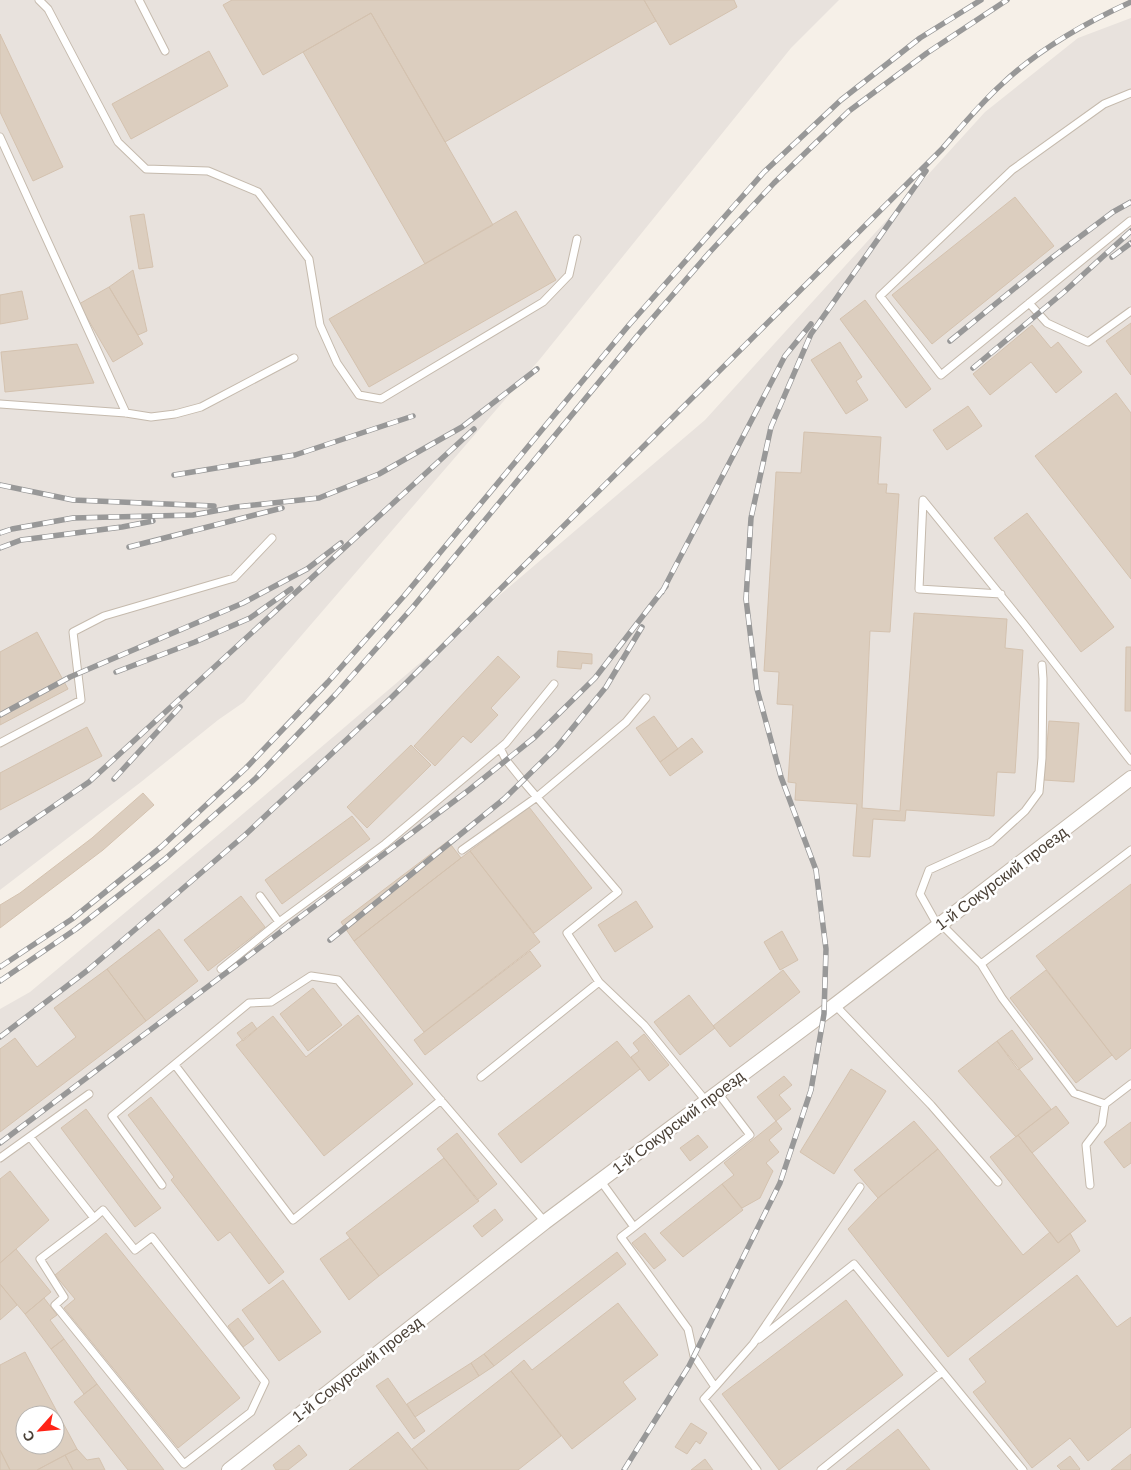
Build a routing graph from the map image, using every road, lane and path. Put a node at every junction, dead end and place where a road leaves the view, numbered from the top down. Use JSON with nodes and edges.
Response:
{"nodes":[{"id":1,"x":39,"y":0,"type":"edge"},
{"id":2,"x":140,"y":0,"type":"edge"},
{"id":3,"x":165,"y":50,"type":"dead end"},
{"id":4,"x":1131,"y":93,"type":"edge"},
{"id":5,"x":0,"y":137,"type":"edge"},
{"id":6,"x":1130,"y":221,"type":"edge"},
{"id":7,"x":577,"y":239,"type":"dead end"},
{"id":8,"x":1029,"y":303,"type":"junction"},
{"id":9,"x":1131,"y":311,"type":"edge"},
{"id":10,"x":294,"y":358,"type":"dead end"},
{"id":11,"x":0,"y":404,"type":"edge"},
{"id":12,"x":126,"y":413,"type":"junction"},
{"id":13,"x":272,"y":538,"type":"dead end"},
{"id":14,"x":1001,"y":594,"type":"junction"},
{"id":15,"x":1042,"y":665,"type":"dead end"},
{"id":16,"x":554,"y":684,"type":"dead end"},
{"id":17,"x":646,"y":698,"type":"dead end"},
{"id":18,"x":0,"y":743,"type":"edge"},
{"id":19,"x":500,"y":748,"type":"junction"},
{"id":20,"x":1131,"y":762,"type":"edge"},
{"id":21,"x":1131,"y":778,"type":"edge"},
{"id":22,"x":537,"y":797,"type":"junction"},
{"id":23,"x":462,"y":850,"type":"dead end"},
{"id":24,"x":1131,"y":850,"type":"edge"},
{"id":25,"x":260,"y":896,"type":"dead end"},
{"id":26,"x":279,"y":922,"type":"junction"},
{"id":27,"x":940,"y":925,"type":"junction"},
{"id":28,"x":982,"y":964,"type":"junction"},
{"id":29,"x":220,"y":969,"type":"dead end"},
{"id":30,"x":599,"y":982,"type":"junction"},
{"id":31,"x":835,"y":1005,"type":"junction"},
{"id":32,"x":175,"y":1065,"type":"junction"},
{"id":33,"x":481,"y":1076,"type":"dead end"},
{"id":34,"x":1131,"y":1084,"type":"edge"},
{"id":35,"x":718,"y":1093,"type":"junction"},
{"id":36,"x":88,"y":1094,"type":"dead end"},
{"id":37,"x":441,"y":1100,"type":"junction"},
{"id":38,"x":706,"y":1101,"type":"junction"},
{"id":39,"x":1105,"y":1104,"type":"junction"},
{"id":40,"x":30,"y":1137,"type":"junction"},
{"id":41,"x":0,"y":1158,"type":"edge"},
{"id":42,"x":600,"y":1180,"type":"junction"},
{"id":43,"x":998,"y":1182,"type":"dead end"},
{"id":44,"x":162,"y":1185,"type":"dead end"},
{"id":45,"x":1090,"y":1185,"type":"dead end"},
{"id":46,"x":860,"y":1187,"type":"dead end"},
{"id":47,"x":94,"y":1218,"type":"junction"},
{"id":48,"x":545,"y":1222,"type":"junction"},
{"id":49,"x":634,"y":1227,"type":"junction"},
{"id":50,"x":753,"y":1344,"type":"junction"},
{"id":51,"x":942,"y":1372,"type":"junction"},
{"id":52,"x":715,"y":1386,"type":"junction"},
{"id":53,"x":229,"y":1470,"type":"edge"},
{"id":54,"x":756,"y":1470,"type":"edge"},
{"id":55,"x":821,"y":1470,"type":"edge"},
{"id":56,"x":1023,"y":1470,"type":"edge"}],
"edges":[{"from":1,"to":7,"type":"lane"},
{"from":2,"to":3,"type":"lane"},
{"from":4,"to":8,"type":"lane"},
{"from":5,"to":12,"type":"lane"},
{"from":6,"to":8,"type":"lane"},
{"from":8,"to":9,"type":"lane"},
{"from":10,"to":12,"type":"lane"},
{"from":11,"to":12,"type":"lane"},
{"from":13,"to":18,"type":"lane"},
{"from":14,"to":14,"type":"lane"},
{"from":14,"to":20,"type":"lane"},
{"from":15,"to":27,"type":"lane"},
{"from":16,"to":19,"type":"lane"},
{"from":17,"to":22,"type":"lane"},
{"from":19,"to":22,"type":"lane"},
{"from":19,"to":26,"type":"lane"},
{"from":21,"to":27,"type":"street","name":"1-й Сокурский проезд"},
{"from":22,"to":23,"type":"lane"},
{"from":22,"to":30,"type":"lane"},
{"from":24,"to":28,"type":"lane"},
{"from":25,"to":26,"type":"lane"},
{"from":26,"to":29,"type":"lane"},
{"from":27,"to":28,"type":"lane"},
{"from":27,"to":31,"type":"street","name":"1-й Сокурский проезд"},
{"from":28,"to":39,"type":"lane"},
{"from":30,"to":33,"type":"lane"},
{"from":30,"to":38,"type":"lane"},
{"from":31,"to":35,"type":"street","name":"1-й Сокурский проезд"},
{"from":31,"to":43,"type":"lane"},
{"from":32,"to":37,"type":"lane"},
{"from":32,"to":37,"type":"lane"},
{"from":32,"to":44,"type":"lane"},
{"from":34,"to":39,"type":"lane"},
{"from":35,"to":38,"type":"street","name":"1-й Сокурский проезд"},
{"from":35,"to":49,"type":"lane"},
{"from":36,"to":40,"type":"lane"},
{"from":37,"to":48,"type":"lane"},
{"from":38,"to":42,"type":"street","name":"1-й Сокурский проезд"},
{"from":39,"to":45,"type":"lane"},
{"from":40,"to":41,"type":"lane"},
{"from":40,"to":47,"type":"lane"},
{"from":42,"to":48,"type":"street","name":"1-й Сокурский проезд"},
{"from":42,"to":49,"type":"lane"},
{"from":46,"to":50,"type":"lane"},
{"from":47,"to":47,"type":"lane"},
{"from":48,"to":53,"type":"street","name":"1-й Сокурский проезд"},
{"from":49,"to":52,"type":"lane"},
{"from":50,"to":51,"type":"lane"},
{"from":50,"to":52,"type":"lane"},
{"from":51,"to":55,"type":"lane"},
{"from":51,"to":56,"type":"lane"},
{"from":52,"to":54,"type":"lane"}]}
